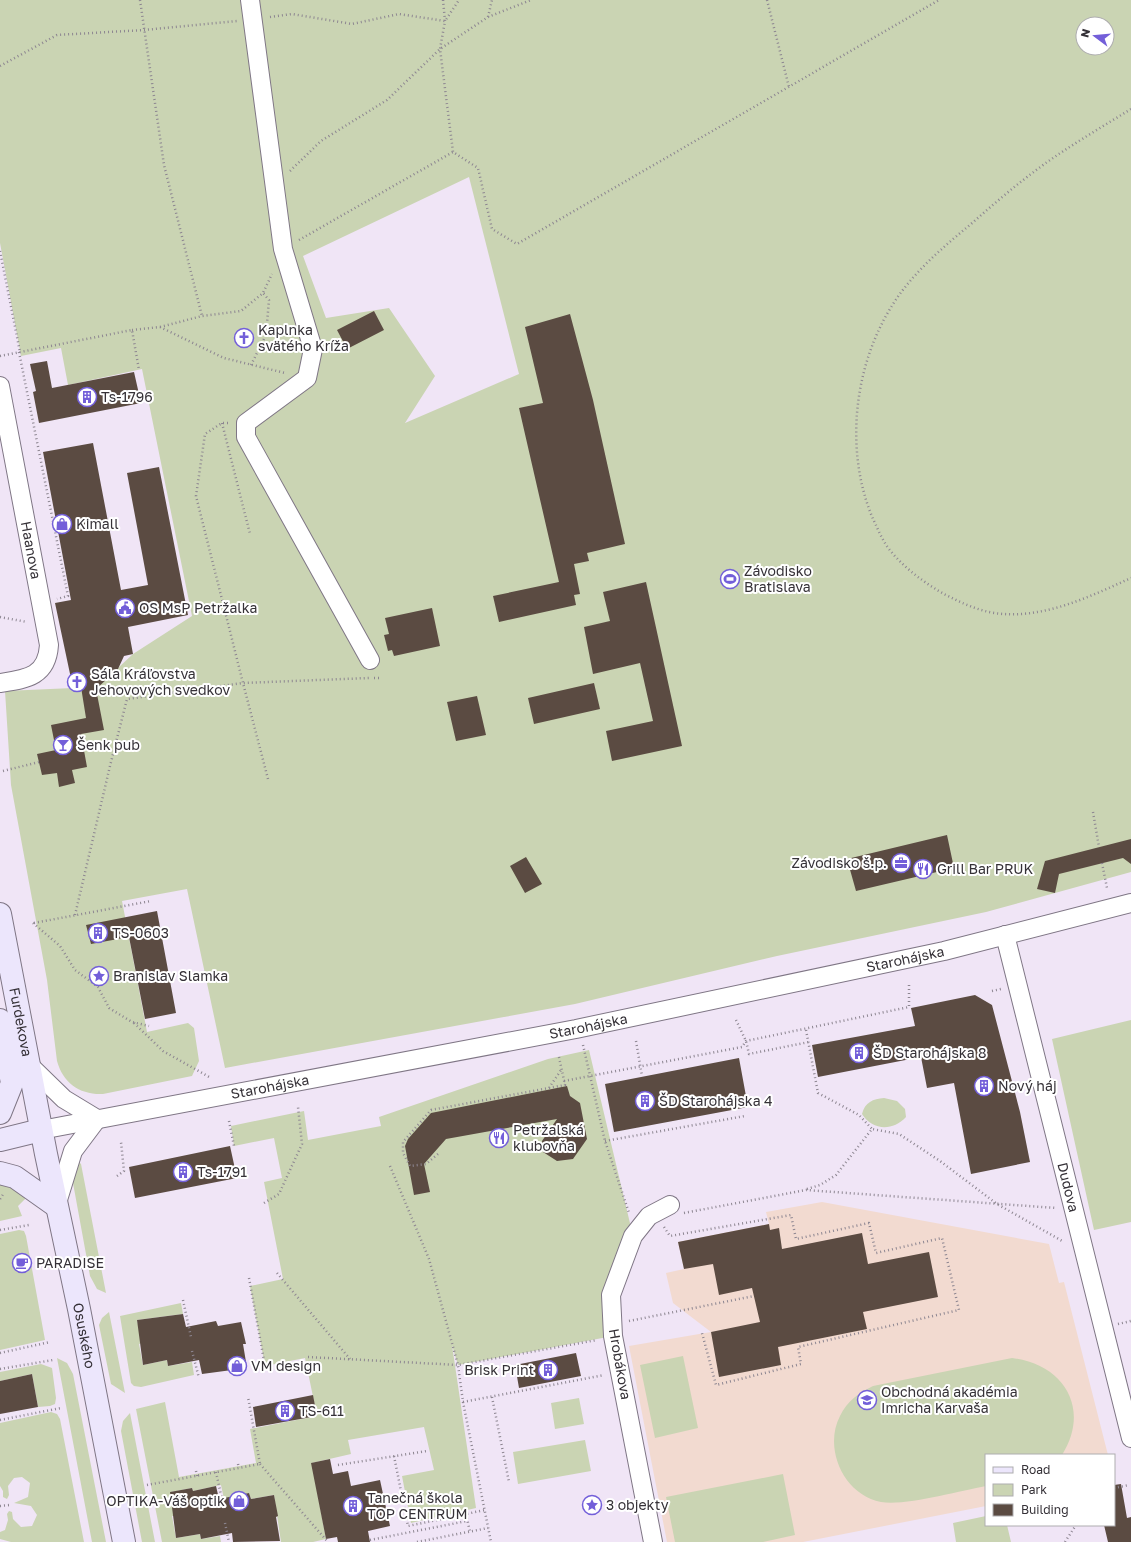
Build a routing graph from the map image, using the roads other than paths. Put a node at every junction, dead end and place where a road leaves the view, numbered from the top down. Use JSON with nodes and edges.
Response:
{"nodes":[{"id":1,"x":250,"y":0,"type":"edge"},
{"id":2,"x":0,"y":386,"type":"edge"},
{"id":3,"x":370,"y":660,"type":"dead end"},
{"id":4,"x":0,"y":683,"type":"edge"},
{"id":5,"x":1131,"y":903,"type":"edge"},
{"id":6,"x":0,"y":914,"type":"edge"},
{"id":7,"x":1005,"y":935,"type":"junction"},
{"id":8,"x":0,"y":1020,"type":"edge"},
{"id":9,"x":28,"y":1064,"type":"junction"},
{"id":10,"x":0,"y":1112,"type":"edge"},
{"id":11,"x":97,"y":1119,"type":"junction"},
{"id":12,"x":41,"y":1130,"type":"junction"},
{"id":13,"x":0,"y":1140,"type":"edge"},
{"id":14,"x":0,"y":1173,"type":"edge"},
{"id":15,"x":56,"y":1206,"type":"junction"},
{"id":16,"x":675,"y":1210,"type":"road end"},
{"id":17,"x":1131,"y":1438,"type":"edge"},
{"id":18,"x":124,"y":1542,"type":"edge"},
{"id":19,"x":653,"y":1542,"type":"edge"}],
"edges":[{"from":1,"to":3,"type":"street"},
{"from":2,"to":4,"type":"street","name":"Haanova"},
{"from":5,"to":7,"type":"street","name":"Starohájska"},
{"from":6,"to":9,"type":"street","name":"Furdekova"},
{"from":7,"to":11,"type":"street","name":"Starohájska"},
{"from":7,"to":17,"type":"street","name":"Dudova"},
{"from":8,"to":10,"type":"street"},
{"from":9,"to":11,"type":"street"},
{"from":9,"to":12,"type":"street","name":"Furdekova"},
{"from":11,"to":12,"type":"street","name":"Starohájska"},
{"from":11,"to":15,"type":"street"},
{"from":12,"to":13,"type":"street"},
{"from":12,"to":15,"type":"street","name":"Osuského"},
{"from":14,"to":15,"type":"street"},
{"from":15,"to":18,"type":"street","name":"Osuského"},
{"from":16,"to":19,"type":"street","name":"Hrobákova"}]}
